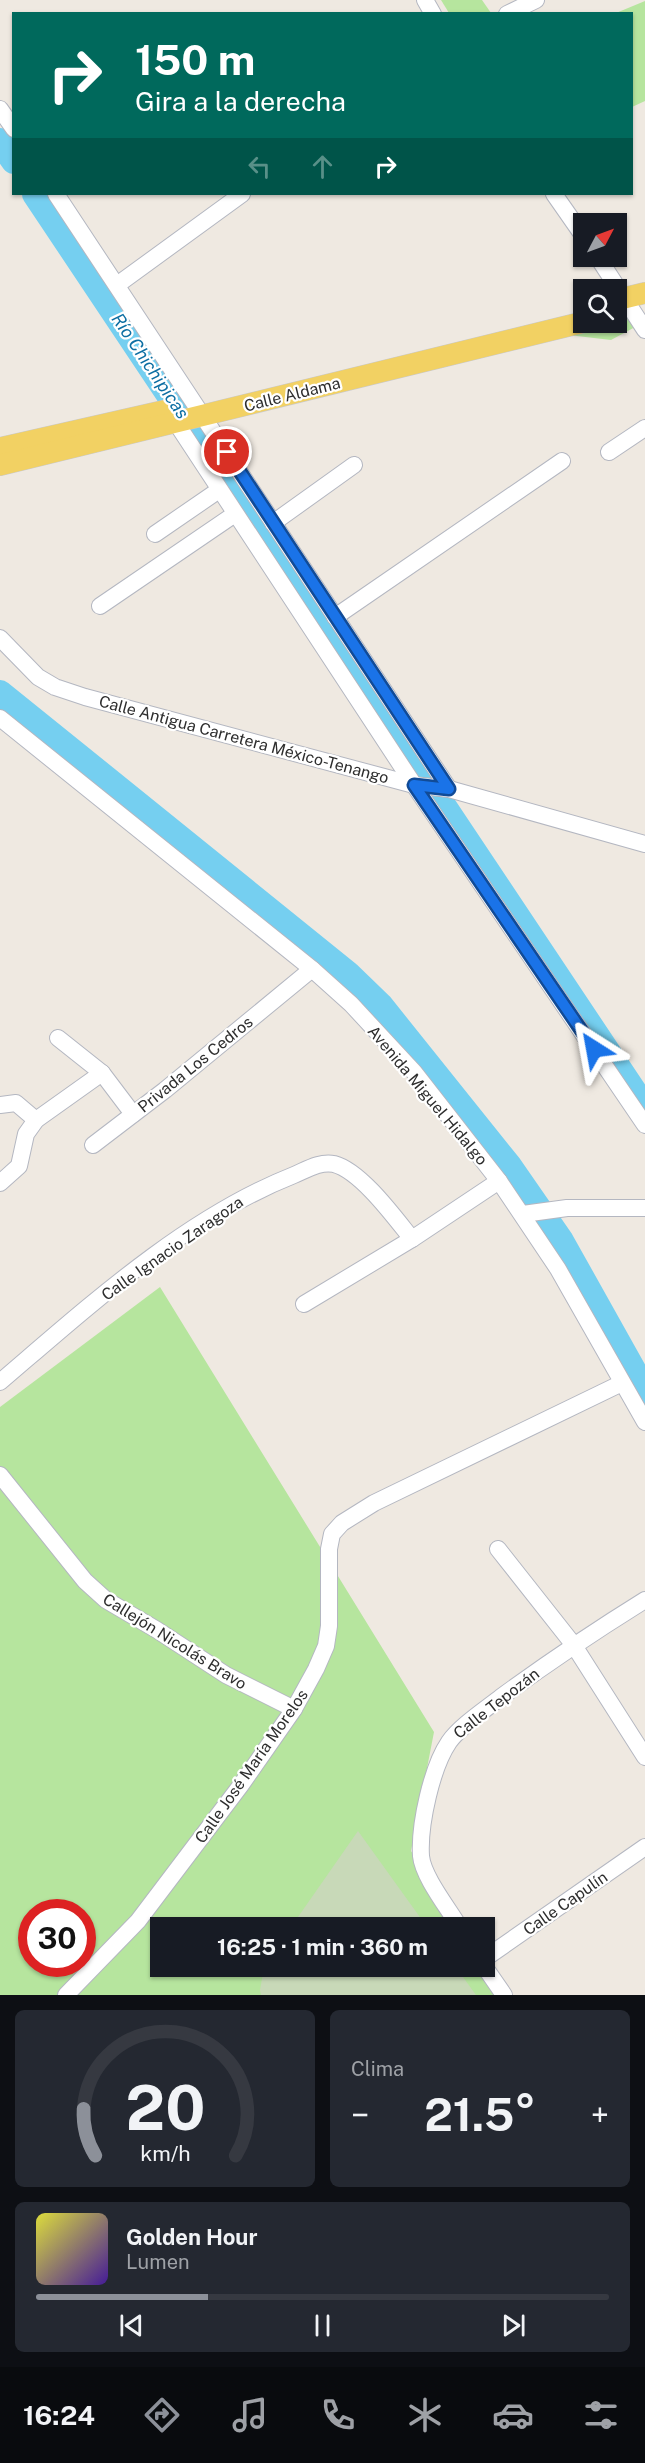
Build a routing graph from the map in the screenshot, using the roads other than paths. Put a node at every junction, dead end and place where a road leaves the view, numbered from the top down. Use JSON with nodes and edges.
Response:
{"nodes":[{"id":1,"x":536,"y":0,"type":"edge"},
{"id":2,"x":511,"y":12,"type":"edge"},
{"id":3,"x":0,"y":109,"type":"edge"},
{"id":4,"x":12,"y":126,"type":"edge"},
{"id":5,"x":57,"y":195,"type":"edge"},
{"id":6,"x":241,"y":195,"type":"edge"},
{"id":7,"x":555,"y":195,"type":"edge"},
{"id":8,"x":573,"y":221,"type":"edge"},
{"id":9,"x":605,"y":267,"type":"edge"},
{"id":10,"x":117,"y":285,"type":"junction"},
{"id":11,"x":630,"y":304,"type":"edge"},
{"id":12,"x":573,"y":311,"type":"edge"},
{"id":13,"x":573,"y":325,"type":"edge"},
{"id":14,"x":645,"y":330,"type":"edge"},
{"id":15,"x":201,"y":410,"type":"junction"},
{"id":16,"x":171,"y":417,"type":"junction"},
{"id":17,"x":645,"y":428,"type":"edge"},
{"id":18,"x":0,"y":448,"type":"edge"},
{"id":19,"x":609,"y":452,"type":"dead end"},
{"id":20,"x":562,"y":461,"type":"dead end"},
{"id":21,"x":0,"y":465,"type":"edge"},
{"id":22,"x":354,"y":465,"type":"dead end"},
{"id":23,"x":219,"y":490,"type":"junction"},
{"id":24,"x":235,"y":514,"type":"junction"},
{"id":25,"x":273,"y":523,"type":"junction"},
{"id":26,"x":154,"y":534,"type":"dead end"},
{"id":27,"x":100,"y":606,"type":"dead end"},
{"id":28,"x":335,"y":617,"type":"junction"},
{"id":29,"x":0,"y":638,"type":"edge"},
{"id":30,"x":3,"y":725,"type":"edge"},
{"id":31,"x":416,"y":785,"type":"junction"},
{"id":32,"x":444,"y":788,"type":"junction"},
{"id":33,"x":645,"y":844,"type":"edge"},
{"id":34,"x":312,"y":969,"type":"junction"},
{"id":35,"x":58,"y":1038,"type":"dead end"},
{"id":36,"x":102,"y":1073,"type":"junction"},
{"id":37,"x":0,"y":1104,"type":"edge"},
{"id":38,"x":133,"y":1114,"type":"junction"},
{"id":39,"x":36,"y":1120,"type":"junction"},
{"id":40,"x":645,"y":1125,"type":"edge"},
{"id":41,"x":93,"y":1145,"type":"dead end"},
{"id":42,"x":499,"y":1181,"type":"junction"},
{"id":43,"x":0,"y":1183,"type":"edge"},
{"id":44,"x":645,"y":1208,"type":"edge"},
{"id":45,"x":533,"y":1212,"type":"junction"},
{"id":46,"x":412,"y":1239,"type":"junction"},
{"id":47,"x":304,"y":1304,"type":"dead end"},
{"id":48,"x":0,"y":1382,"type":"edge"},
{"id":49,"x":622,"y":1383,"type":"junction"},
{"id":50,"x":645,"y":1422,"type":"edge"},
{"id":51,"x":0,"y":1475,"type":"edge"},
{"id":52,"x":498,"y":1549,"type":"dead end"},
{"id":53,"x":645,"y":1600,"type":"edge"},
{"id":54,"x":573,"y":1644,"type":"junction"},
{"id":55,"x":294,"y":1709,"type":"junction"},
{"id":56,"x":645,"y":1757,"type":"edge"},
{"id":57,"x":645,"y":1847,"type":"edge"},
{"id":58,"x":453,"y":1917,"type":"edge"},
{"id":59,"x":495,"y":1951,"type":"edge"},
{"id":60,"x":492,"y":1977,"type":"edge"},
{"id":61,"x":66,"y":1995,"type":"edge"},
{"id":62,"x":504,"y":1995,"type":"edge"}],
"edges":[{"from":1,"to":2,"type":"street"},
{"from":3,"to":4,"type":"street"},
{"from":5,"to":10,"type":"street"},
{"from":6,"to":10,"type":"street"},
{"from":7,"to":8,"type":"street"},
{"from":9,"to":11,"type":"street"},
{"from":10,"to":15,"type":"street"},
{"from":11,"to":14,"type":"street"},
{"from":12,"to":15,"type":"main road","name":"Calle Aldama"},
{"from":13,"to":15,"type":"main road","name":"Calle Aldama"},
{"from":15,"to":16,"type":"main road","name":"Calle Aldama"},
{"from":15,"to":25,"type":"street"},
{"from":16,"to":18,"type":"main road","name":"Calle Aldama"},
{"from":16,"to":21,"type":"main road","name":"Calle Aldama"},
{"from":16,"to":23,"type":"street"},
{"from":17,"to":19,"type":"street"},
{"from":20,"to":28,"type":"street"},
{"from":22,"to":25,"type":"street"},
{"from":23,"to":24,"type":"street"},
{"from":23,"to":26,"type":"street"},
{"from":24,"to":27,"type":"street"},
{"from":24,"to":31,"type":"street"},
{"from":25,"to":28,"type":"street"},
{"from":28,"to":32,"type":"street"},
{"from":29,"to":31,"type":"street","name":"Calle Antigua Carretera México-Tenango"},
{"from":30,"to":34,"type":"street","name":"Avenida Miguel Hidalgo"},
{"from":31,"to":32,"type":"street","name":"Calle Antigua Carretera México-Tenango"},
{"from":31,"to":40,"type":"street"},
{"from":32,"to":33,"type":"street","name":"Calle Antigua Carretera México-Tenango"},
{"from":34,"to":38,"type":"street","name":"Privada Los Cedros"},
{"from":34,"to":42,"type":"street","name":"Avenida Miguel Hidalgo"},
{"from":35,"to":36,"type":"street","name":"Privada Los Cedros"},
{"from":36,"to":38,"type":"street","name":"Privada Los Cedros"},
{"from":36,"to":39,"type":"street"},
{"from":37,"to":39,"type":"street"},
{"from":38,"to":41,"type":"street"},
{"from":39,"to":43,"type":"street"},
{"from":42,"to":45,"type":"street","name":"Avenida Miguel Hidalgo"},
{"from":42,"to":46,"type":"street"},
{"from":44,"to":45,"type":"street"},
{"from":45,"to":49,"type":"street","name":"Avenida Miguel Hidalgo"},
{"from":46,"to":47,"type":"street"},
{"from":46,"to":48,"type":"street","name":"Calle Ignacio Zaragoza"},
{"from":49,"to":50,"type":"street","name":"Avenida Miguel Hidalgo"},
{"from":49,"to":55,"type":"street","name":"Calle José María Morelos"},
{"from":51,"to":55,"type":"street","name":"Callejón Nicolás Bravo"},
{"from":52,"to":54,"type":"street"},
{"from":53,"to":54,"type":"street","name":"Calle Tepozán"},
{"from":54,"to":56,"type":"street"},
{"from":54,"to":58,"type":"street","name":"Calle Tepozán"},
{"from":55,"to":61,"type":"street","name":"Calle José María Morelos"},
{"from":57,"to":59,"type":"street","name":"Calle Capulín"},
{"from":60,"to":62,"type":"street"}]}
